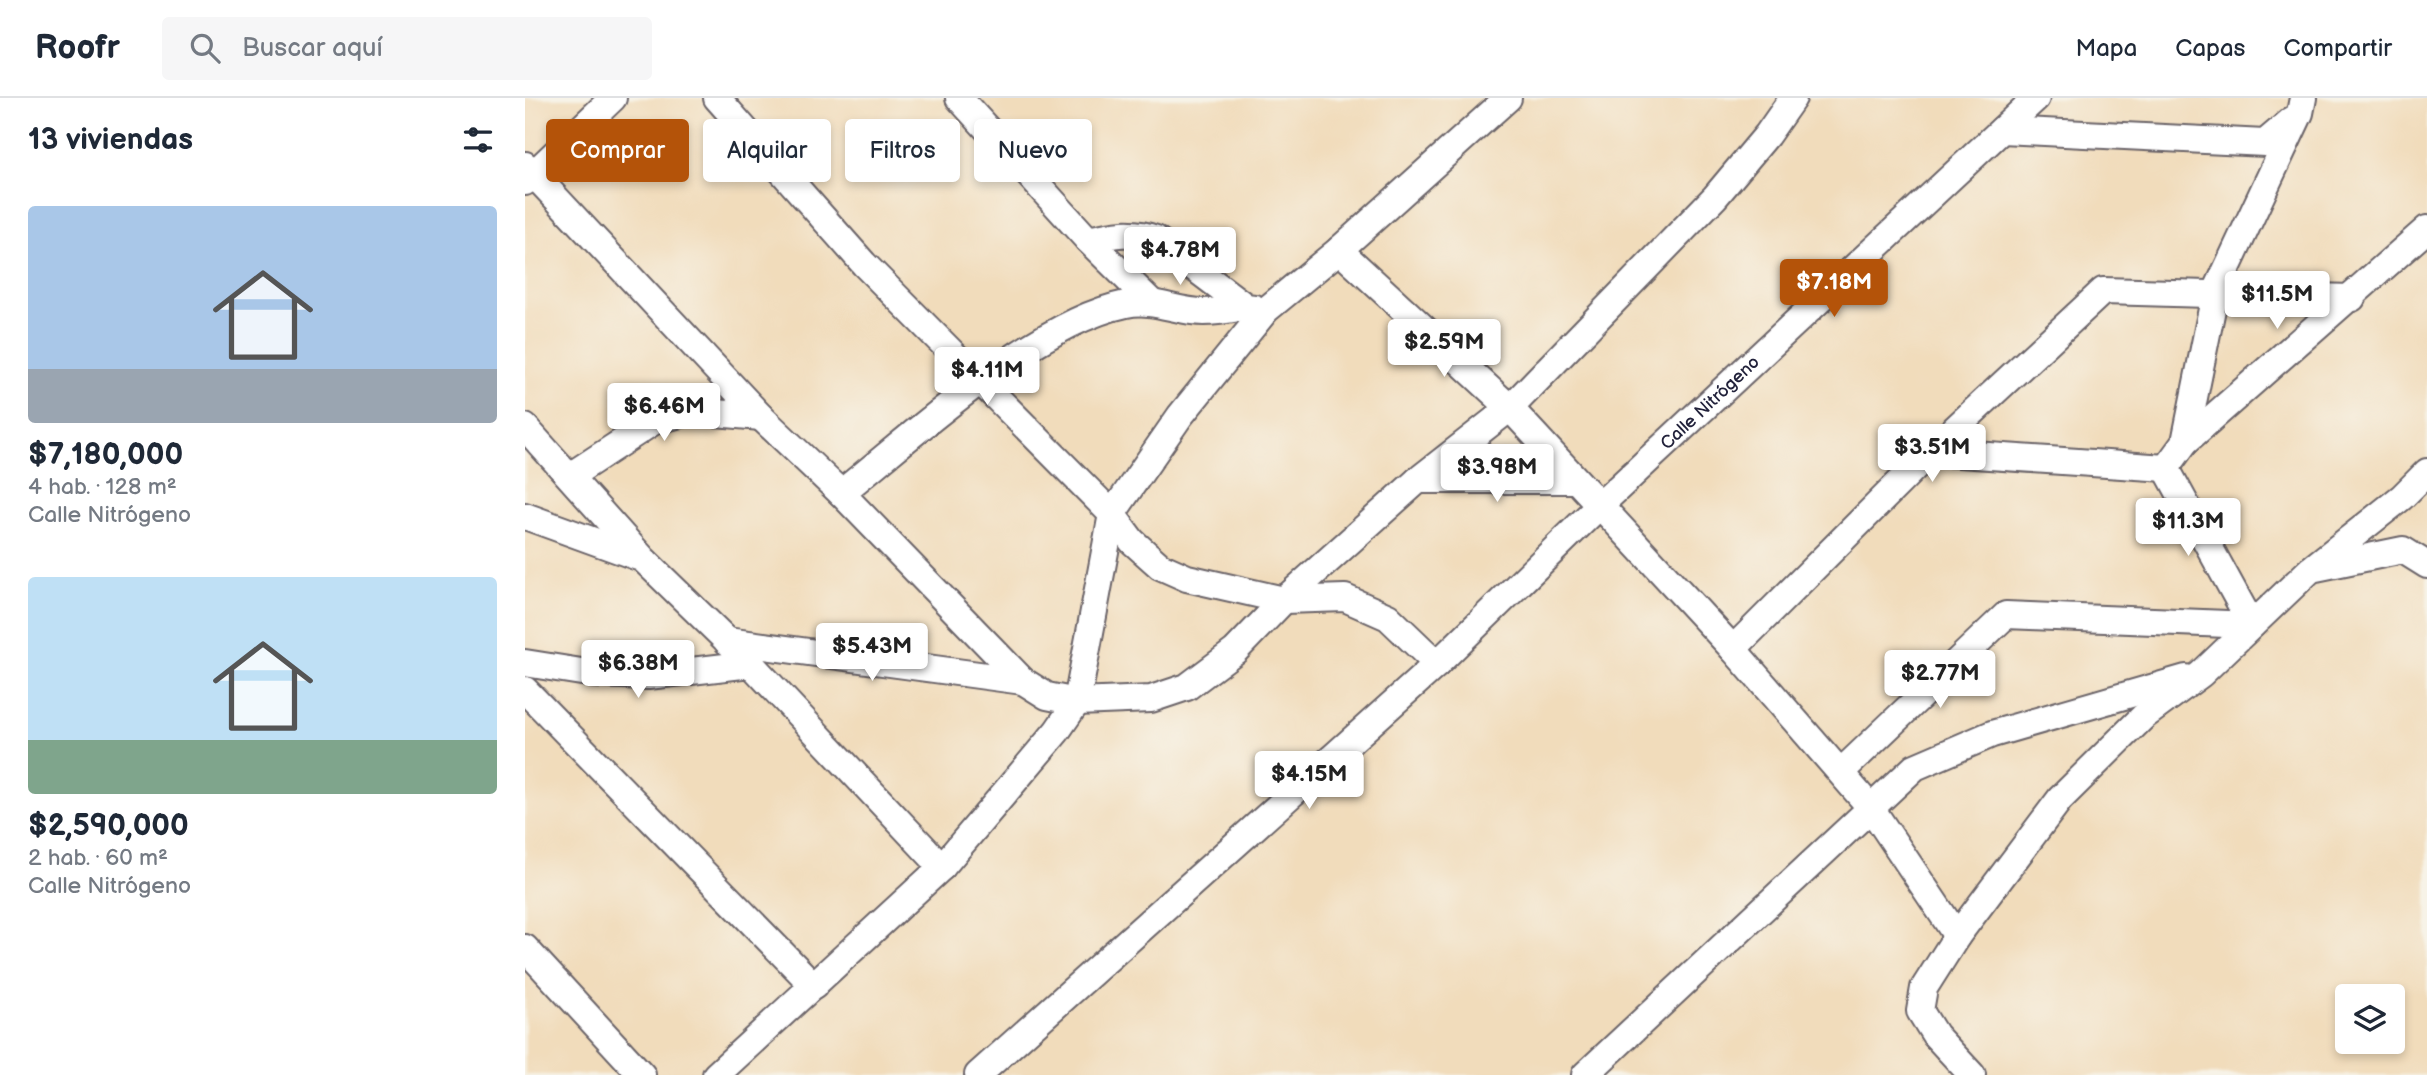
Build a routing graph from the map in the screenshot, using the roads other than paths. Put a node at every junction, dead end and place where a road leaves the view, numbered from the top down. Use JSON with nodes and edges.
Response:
{"nodes":[{"id":1,"x":614,"y":98,"type":"edge"},
{"id":2,"x":716,"y":98,"type":"edge"},
{"id":3,"x":959,"y":98,"type":"edge"},
{"id":4,"x":1508,"y":98,"type":"edge"},
{"id":5,"x":1793,"y":98,"type":"edge"},
{"id":6,"x":2036,"y":98,"type":"edge"},
{"id":7,"x":2307,"y":103,"type":"edge"},
{"id":8,"x":2002,"y":130,"type":"junction"},
{"id":9,"x":528,"y":174,"type":"edge"},
{"id":10,"x":2427,"y":229,"type":"edge"},
{"id":11,"x":1088,"y":240,"type":"junction"},
{"id":12,"x":1339,"y":250,"type":"junction"},
{"id":13,"x":2215,"y":294,"type":"junction"},
{"id":14,"x":2352,"y":298,"type":"junction"},
{"id":15,"x":1150,"y":301,"type":"junction"},
{"id":16,"x":1256,"y":309,"type":"junction"},
{"id":17,"x":981,"y":382,"type":"junction"},
{"id":18,"x":1510,"y":408,"type":"junction"},
{"id":19,"x":761,"y":417,"type":"junction"},
{"id":20,"x":525,"y":427,"type":"edge"},
{"id":21,"x":2185,"y":442,"type":"junction"},
{"id":22,"x":1930,"y":452,"type":"junction"},
{"id":23,"x":2166,"y":468,"type":"junction"},
{"id":24,"x":2427,"y":471,"type":"edge"},
{"id":25,"x":570,"y":476,"type":"junction"},
{"id":26,"x":1418,"y":480,"type":"junction"},
{"id":27,"x":1576,"y":480,"type":"junction"},
{"id":28,"x":841,"y":493,"type":"junction"},
{"id":29,"x":1599,"y":505,"type":"junction"},
{"id":30,"x":1112,"y":514,"type":"junction"},
{"id":31,"x":525,"y":516,"type":"edge"},
{"id":32,"x":643,"y":559,"type":"junction"},
{"id":33,"x":2427,"y":565,"type":"edge"},
{"id":34,"x":2311,"y":569,"type":"junction"},
{"id":35,"x":1284,"y":600,"type":"junction"},
{"id":36,"x":2252,"y":625,"type":"junction"},
{"id":37,"x":727,"y":641,"type":"junction"},
{"id":38,"x":1734,"y":649,"type":"junction"},
{"id":39,"x":525,"y":663,"type":"edge"},
{"id":40,"x":751,"y":664,"type":"junction"},
{"id":41,"x":1437,"y":664,"type":"junction"},
{"id":42,"x":2201,"y":674,"type":"junction"},
{"id":43,"x":1023,"y":681,"type":"junction"},
{"id":44,"x":525,"y":690,"type":"edge"},
{"id":45,"x":1077,"y":702,"type":"junction"},
{"id":46,"x":1842,"y":771,"type":"junction"},
{"id":47,"x":1871,"y":808,"type":"junction"},
{"id":48,"x":942,"y":867,"type":"junction"},
{"id":49,"x":1957,"y":936,"type":"junction"},
{"id":50,"x":525,"y":948,"type":"edge"},
{"id":51,"x":814,"y":986,"type":"junction"},
{"id":52,"x":642,"y":1075,"type":"edge"},
{"id":53,"x":716,"y":1075,"type":"edge"},
{"id":54,"x":978,"y":1075,"type":"edge"},
{"id":55,"x":1585,"y":1075,"type":"edge"},
{"id":56,"x":1972,"y":1075,"type":"edge"}],
"edges":[{"from":1,"to":9,"type":"street"},
{"from":2,"to":17,"type":"street"},
{"from":3,"to":11,"type":"street"},
{"from":4,"to":12,"type":"street"},
{"from":5,"to":18,"type":"street"},
{"from":6,"to":8,"type":"street","name":"Calle Nitrógeno"},
{"from":7,"to":8,"type":"street"},
{"from":7,"to":13,"type":"street"},
{"from":8,"to":29,"type":"street","name":"Calle Nitrógeno"},
{"from":9,"to":19,"type":"street"},
{"from":10,"to":14,"type":"street"},
{"from":11,"to":15,"type":"street"},
{"from":11,"to":16,"type":"street"},
{"from":12,"to":16,"type":"street"},
{"from":12,"to":18,"type":"street"},
{"from":13,"to":14,"type":"street"},
{"from":13,"to":21,"type":"street"},
{"from":13,"to":22,"type":"street"},
{"from":14,"to":21,"type":"street"},
{"from":15,"to":16,"type":"street"},
{"from":15,"to":17,"type":"street"},
{"from":16,"to":30,"type":"street"},
{"from":17,"to":28,"type":"street"},
{"from":17,"to":30,"type":"street"},
{"from":18,"to":26,"type":"street"},
{"from":18,"to":27,"type":"street"},
{"from":19,"to":25,"type":"street"},
{"from":19,"to":28,"type":"street"},
{"from":20,"to":25,"type":"street"},
{"from":21,"to":23,"type":"street"},
{"from":22,"to":23,"type":"street"},
{"from":22,"to":38,"type":"street"},
{"from":23,"to":36,"type":"street"},
{"from":24,"to":34,"type":"street"},
{"from":25,"to":32,"type":"street"},
{"from":26,"to":27,"type":"street"},
{"from":26,"to":35,"type":"street"},
{"from":27,"to":29,"type":"street"},
{"from":28,"to":43,"type":"street"},
{"from":29,"to":38,"type":"street"},
{"from":29,"to":41,"type":"street","name":"Calle Nitrógeno"},
{"from":30,"to":35,"type":"street"},
{"from":30,"to":45,"type":"street"},
{"from":31,"to":32,"type":"street"},
{"from":32,"to":37,"type":"street"},
{"from":33,"to":34,"type":"street"},
{"from":34,"to":36,"type":"street"},
{"from":35,"to":41,"type":"street"},
{"from":35,"to":45,"type":"street"},
{"from":36,"to":42,"type":"street"},
{"from":36,"to":46,"type":"street"},
{"from":37,"to":40,"type":"street"},
{"from":37,"to":43,"type":"street"},
{"from":38,"to":46,"type":"street"},
{"from":39,"to":40,"type":"street"},
{"from":40,"to":48,"type":"street"},
{"from":41,"to":54,"type":"street","name":"Calle Nitrógeno"},
{"from":42,"to":47,"type":"street"},
{"from":42,"to":49,"type":"street"},
{"from":43,"to":45,"type":"street"},
{"from":44,"to":51,"type":"street"},
{"from":45,"to":48,"type":"street"},
{"from":46,"to":47,"type":"street"},
{"from":47,"to":49,"type":"street"},
{"from":47,"to":55,"type":"street"},
{"from":48,"to":51,"type":"street"},
{"from":49,"to":56,"type":"street"},
{"from":50,"to":52,"type":"street"},
{"from":51,"to":53,"type":"street"}]}
